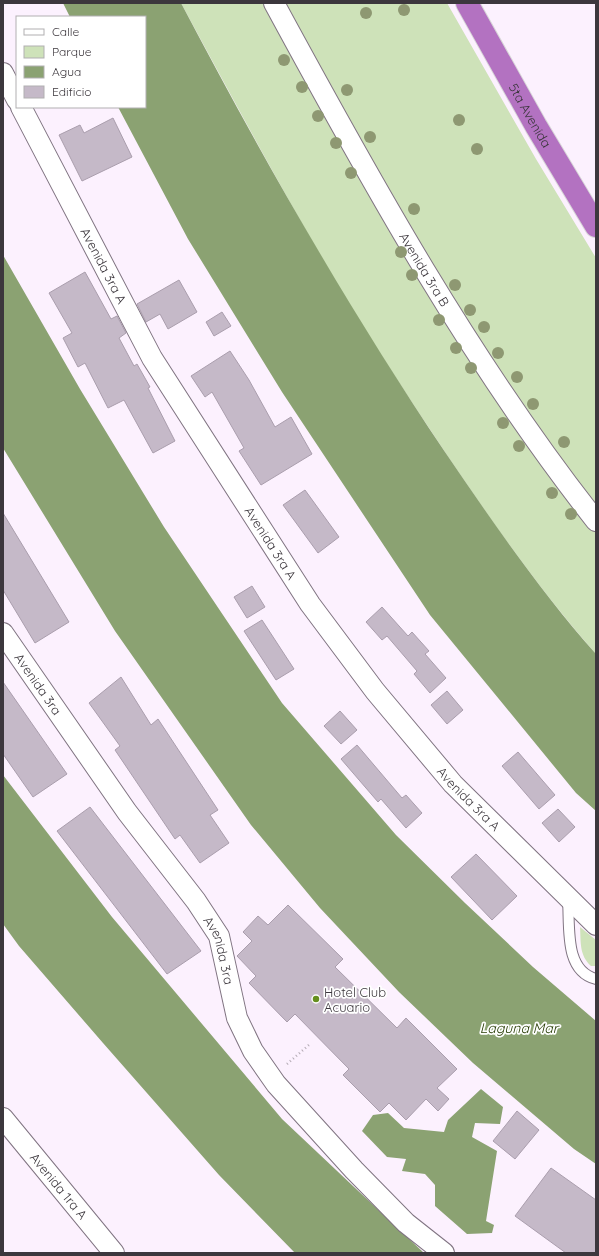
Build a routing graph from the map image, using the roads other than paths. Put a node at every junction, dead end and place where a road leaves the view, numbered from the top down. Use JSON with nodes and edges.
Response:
{"nodes":[{"id":1,"x":274,"y":3,"type":"edge"},
{"id":2,"x":468,"y":3,"type":"edge"},
{"id":3,"x":3,"y":73,"type":"edge"},
{"id":4,"x":16,"y":98,"type":"edge"},
{"id":5,"x":22,"y":108,"type":"edge"},
{"id":6,"x":596,"y":226,"type":"edge"},
{"id":7,"x":596,"y":522,"type":"edge"},
{"id":8,"x":3,"y":633,"type":"edge"},
{"id":9,"x":568,"y":896,"type":"junction"},
{"id":10,"x":596,"y":925,"type":"edge"},
{"id":11,"x":596,"y":979,"type":"edge"},
{"id":12,"x":3,"y":1118,"type":"edge"},
{"id":13,"x":114,"y":1253,"type":"edge"},
{"id":14,"x":444,"y":1253,"type":"edge"}],
"edges":[{"from":1,"to":7,"type":"street","name":"Avenida 3ra B"},
{"from":2,"to":6,"type":"highway","name":"5ta Avenida"},
{"from":3,"to":4,"type":"street"},
{"from":5,"to":9,"type":"street","name":"Avenida 3ra A"},
{"from":8,"to":14,"type":"street","name":"Avenida 3ra"},
{"from":9,"to":10,"type":"street","name":"Avenida 3ra A"},
{"from":9,"to":11,"type":"lane"},
{"from":12,"to":13,"type":"street","name":"Avenida 1ra A"}]}
